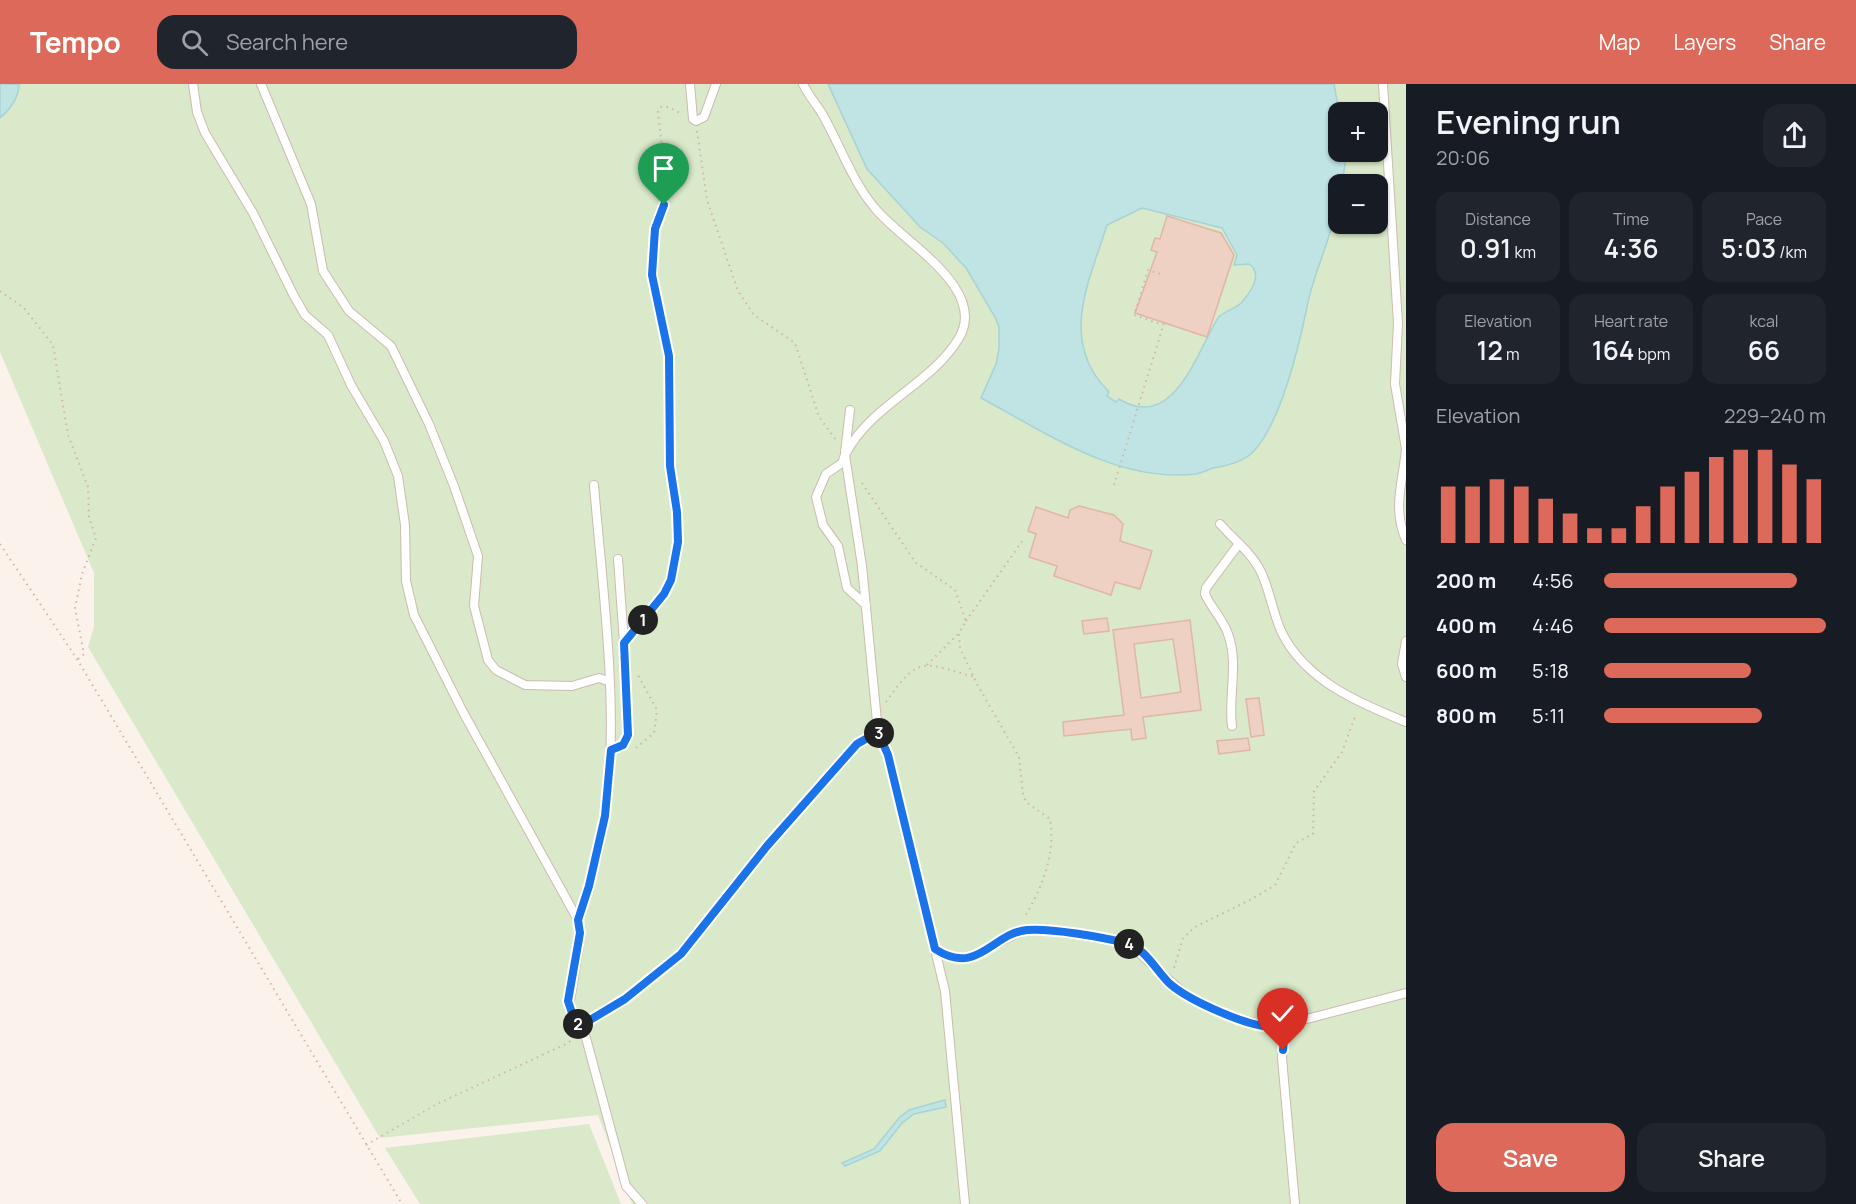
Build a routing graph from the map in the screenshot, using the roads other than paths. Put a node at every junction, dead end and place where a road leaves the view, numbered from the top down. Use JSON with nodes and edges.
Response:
{"nodes":[{"id":1,"x":193,"y":84,"type":"edge"},
{"id":2,"x":261,"y":84,"type":"edge"},
{"id":3,"x":690,"y":84,"type":"edge"},
{"id":4,"x":716,"y":84,"type":"edge"},
{"id":5,"x":803,"y":84,"type":"edge"},
{"id":6,"x":1383,"y":84,"type":"edge"},
{"id":7,"x":850,"y":410,"type":"dead end"},
{"id":8,"x":1406,"y":449,"type":"edge"},
{"id":9,"x":845,"y":456,"type":"junction"},
{"id":10,"x":594,"y":485,"type":"dead end"},
{"id":11,"x":1220,"y":524,"type":"dead end"},
{"id":12,"x":1406,"y":540,"type":"edge"},
{"id":13,"x":1238,"y":545,"type":"junction"},
{"id":14,"x":618,"y":559,"type":"dead end"},
{"id":15,"x":866,"y":605,"type":"junction"},
{"id":16,"x":1406,"y":641,"type":"edge"},
{"id":17,"x":1406,"y":677,"type":"edge"},
{"id":18,"x":608,"y":681,"type":"junction"},
{"id":19,"x":1406,"y":722,"type":"edge"},
{"id":20,"x":1232,"y":726,"type":"dead end"},
{"id":21,"x":878,"y":732,"type":"junction"},
{"id":22,"x":611,"y":750,"type":"junction"},
{"id":23,"x":578,"y":920,"type":"junction"},
{"id":24,"x":935,"y":949,"type":"junction"},
{"id":25,"x":1406,"y":993,"type":"edge"},
{"id":26,"x":1300,"y":1022,"type":"junction"},
{"id":27,"x":581,"y":1028,"type":"junction"},
{"id":28,"x":642,"y":1204,"type":"edge"},
{"id":29,"x":965,"y":1204,"type":"edge"},
{"id":30,"x":1295,"y":1204,"type":"edge"}],
"edges":[{"from":1,"to":23,"type":"lane"},
{"from":2,"to":18,"type":"lane"},
{"from":3,"to":4,"type":"lane"},
{"from":5,"to":9,"type":"lane"},
{"from":6,"to":8,"type":"lane"},
{"from":7,"to":9,"type":"lane"},
{"from":8,"to":12,"type":"lane"},
{"from":9,"to":15,"type":"lane"},
{"from":9,"to":15,"type":"lane"},
{"from":10,"to":18,"type":"lane"},
{"from":11,"to":13,"type":"lane"},
{"from":13,"to":19,"type":"lane"},
{"from":13,"to":20,"type":"lane"},
{"from":14,"to":22,"type":"lane"},
{"from":15,"to":21,"type":"lane"},
{"from":16,"to":17,"type":"lane"},
{"from":18,"to":22,"type":"lane"},
{"from":21,"to":24,"type":"lane"},
{"from":21,"to":27,"type":"lane"},
{"from":22,"to":23,"type":"lane"},
{"from":23,"to":27,"type":"lane"},
{"from":24,"to":26,"type":"lane"},
{"from":24,"to":29,"type":"lane"},
{"from":25,"to":26,"type":"lane"},
{"from":26,"to":30,"type":"lane"},
{"from":27,"to":28,"type":"lane"}]}
